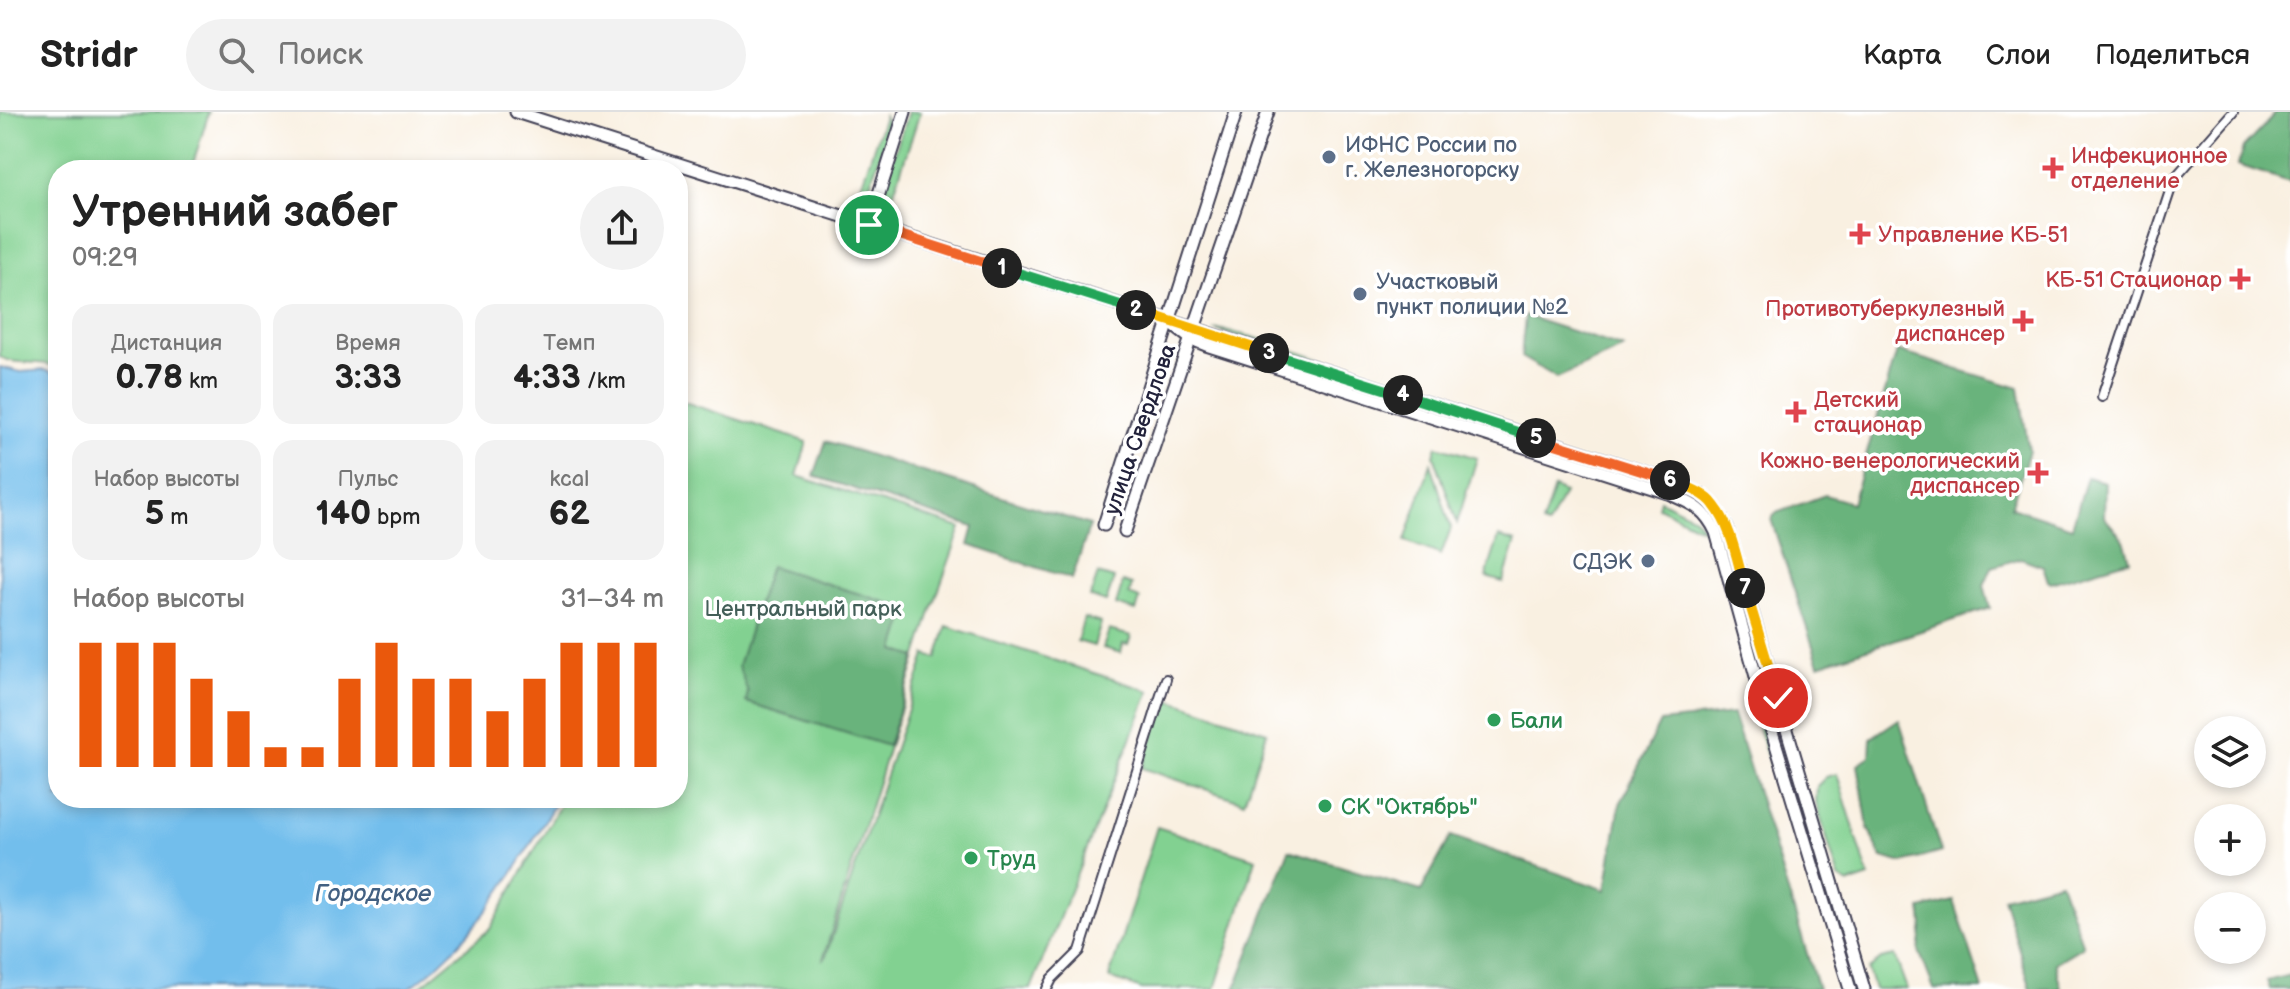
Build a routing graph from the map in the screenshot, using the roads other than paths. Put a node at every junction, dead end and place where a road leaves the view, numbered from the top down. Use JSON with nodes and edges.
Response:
{"nodes":[{"id":1,"x":516,"y":112,"type":"edge"},
{"id":2,"x":905,"y":112,"type":"edge"},
{"id":3,"x":1236,"y":112,"type":"edge"},
{"id":4,"x":1268,"y":112,"type":"edge"},
{"id":5,"x":2233,"y":112,"type":"edge"},
{"id":6,"x":666,"y":160,"type":"edge"},
{"id":7,"x":688,"y":167,"type":"edge"},
{"id":8,"x":869,"y":225,"type":"junction"},
{"id":9,"x":1168,"y":320,"type":"junction"},
{"id":10,"x":1193,"y":334,"type":"junction"},
{"id":11,"x":2102,"y":397,"type":"dead end"},
{"id":12,"x":1672,"y":481,"type":"junction"},
{"id":13,"x":1668,"y":493,"type":"junction"},
{"id":14,"x":1716,"y":500,"type":"junction"},
{"id":15,"x":1699,"y":509,"type":"junction"},
{"id":16,"x":1104,"y":525,"type":"dead end"},
{"id":17,"x":1721,"y":530,"type":"junction"},
{"id":18,"x":1125,"y":531,"type":"dead end"},
{"id":19,"x":1166,"y":679,"type":"dead end"},
{"id":20,"x":1778,"y":698,"type":"junction"},
{"id":21,"x":1763,"y":702,"type":"junction"},
{"id":22,"x":1047,"y":989,"type":"edge"},
{"id":23,"x":1850,"y":989,"type":"edge"},
{"id":24,"x":1864,"y":989,"type":"edge"}],
"edges":[{"from":1,"to":6,"type":"main road"},
{"from":2,"to":8,"type":"main road"},
{"from":3,"to":9,"type":"main road","name":"улица Свердлова"},
{"from":4,"to":10,"type":"main road","name":"улица Свердлова"},
{"from":5,"to":11,"type":"street"},
{"from":7,"to":8,"type":"main road"},
{"from":8,"to":9,"type":"main road"},
{"from":9,"to":10,"type":"main road"},
{"from":9,"to":16,"type":"main road","name":"улица Свердлова"},
{"from":10,"to":12,"type":"main road"},
{"from":10,"to":13,"type":"main road"},
{"from":10,"to":18,"type":"main road","name":"улица Свердлова"},
{"from":12,"to":13,"type":"main road"},
{"from":12,"to":14,"type":"main road"},
{"from":13,"to":15,"type":"main road"},
{"from":14,"to":15,"type":"main road"},
{"from":14,"to":17,"type":"main road"},
{"from":15,"to":17,"type":"main road"},
{"from":17,"to":20,"type":"main road"},
{"from":17,"to":21,"type":"main road"},
{"from":19,"to":22,"type":"street"},
{"from":20,"to":21,"type":"main road"},
{"from":20,"to":24,"type":"main road"},
{"from":21,"to":23,"type":"main road"}]}
